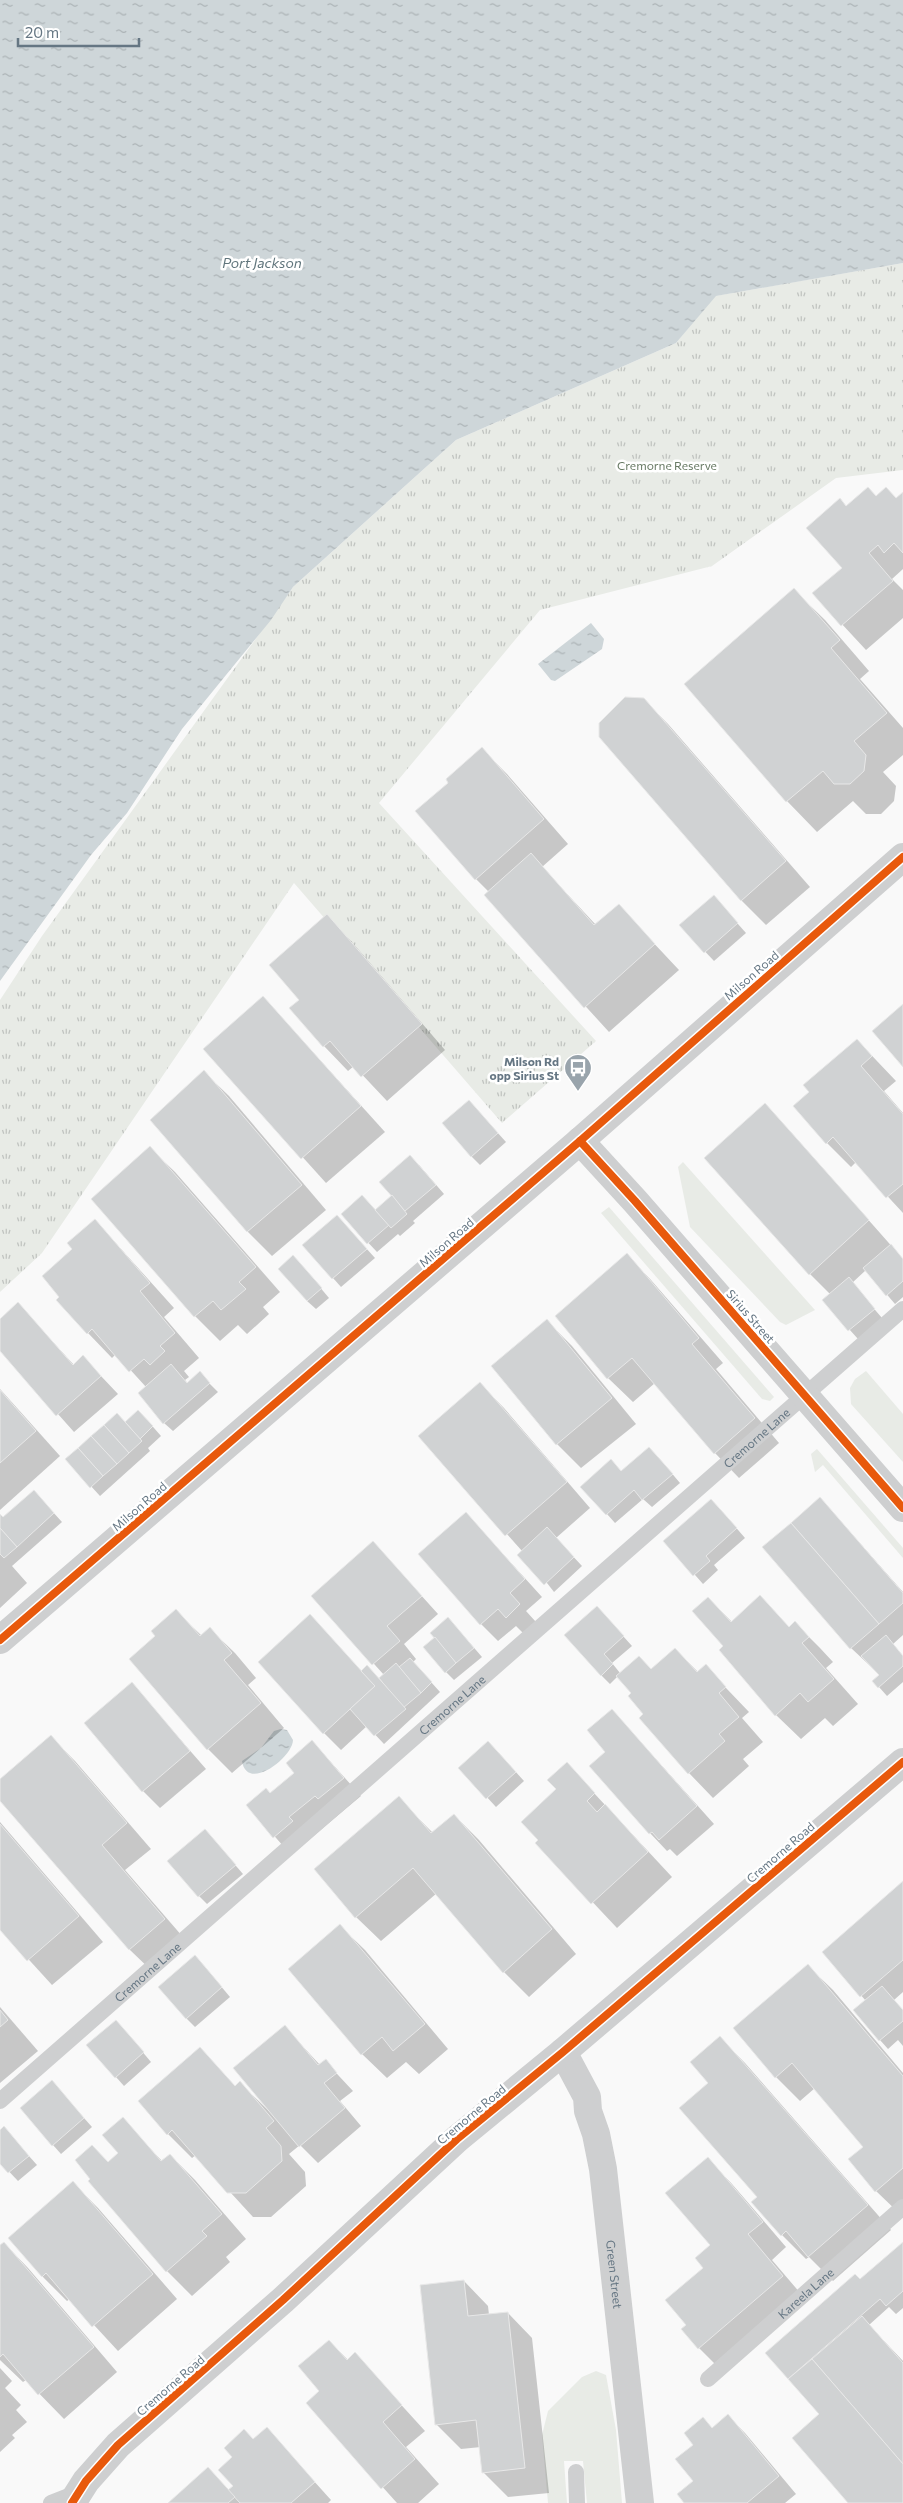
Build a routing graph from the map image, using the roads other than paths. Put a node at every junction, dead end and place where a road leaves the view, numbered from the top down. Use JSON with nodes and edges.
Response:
{"nodes":[{"id":1,"x":903,"y":857,"type":"edge"},
{"id":2,"x":580,"y":1141,"type":"junction"},
{"id":3,"x":903,"y":1309,"type":"edge"},
{"id":4,"x":805,"y":1394,"type":"junction"},
{"id":5,"x":903,"y":1508,"type":"edge"},
{"id":6,"x":0,"y":1640,"type":"edge"},
{"id":7,"x":903,"y":1762,"type":"edge"},
{"id":8,"x":563,"y":2052,"type":"junction"},
{"id":9,"x":0,"y":2101,"type":"edge"},
{"id":10,"x":903,"y":2207,"type":"edge"},
{"id":11,"x":708,"y":2379,"type":"dead end"},
{"id":12,"x":576,"y":2472,"type":"dead end"},
{"id":13,"x":75,"y":2498,"type":"edge"},
{"id":14,"x":51,"y":2503,"type":"edge"},
{"id":15,"x":577,"y":2503,"type":"edge"},
{"id":16,"x":640,"y":2503,"type":"edge"}],
"edges":[{"from":1,"to":2,"type":"street","name":"Milson Road"},
{"from":2,"to":4,"type":"street","name":"Sirius Street"},
{"from":2,"to":6,"type":"street","name":"Milson Road"},
{"from":3,"to":4,"type":"lane","name":"Cremorne Lane"},
{"from":4,"to":5,"type":"street","name":"Sirius Street"},
{"from":4,"to":9,"type":"lane","name":"Cremorne Lane"},
{"from":7,"to":8,"type":"street","name":"Cremorne Road"},
{"from":8,"to":13,"type":"street","name":"Cremorne Road"},
{"from":8,"to":16,"type":"street","name":"Green Street"},
{"from":10,"to":11,"type":"lane","name":"Kareela Lane"},
{"from":12,"to":15,"type":"lane"},
{"from":13,"to":14,"type":"lane"}]}
